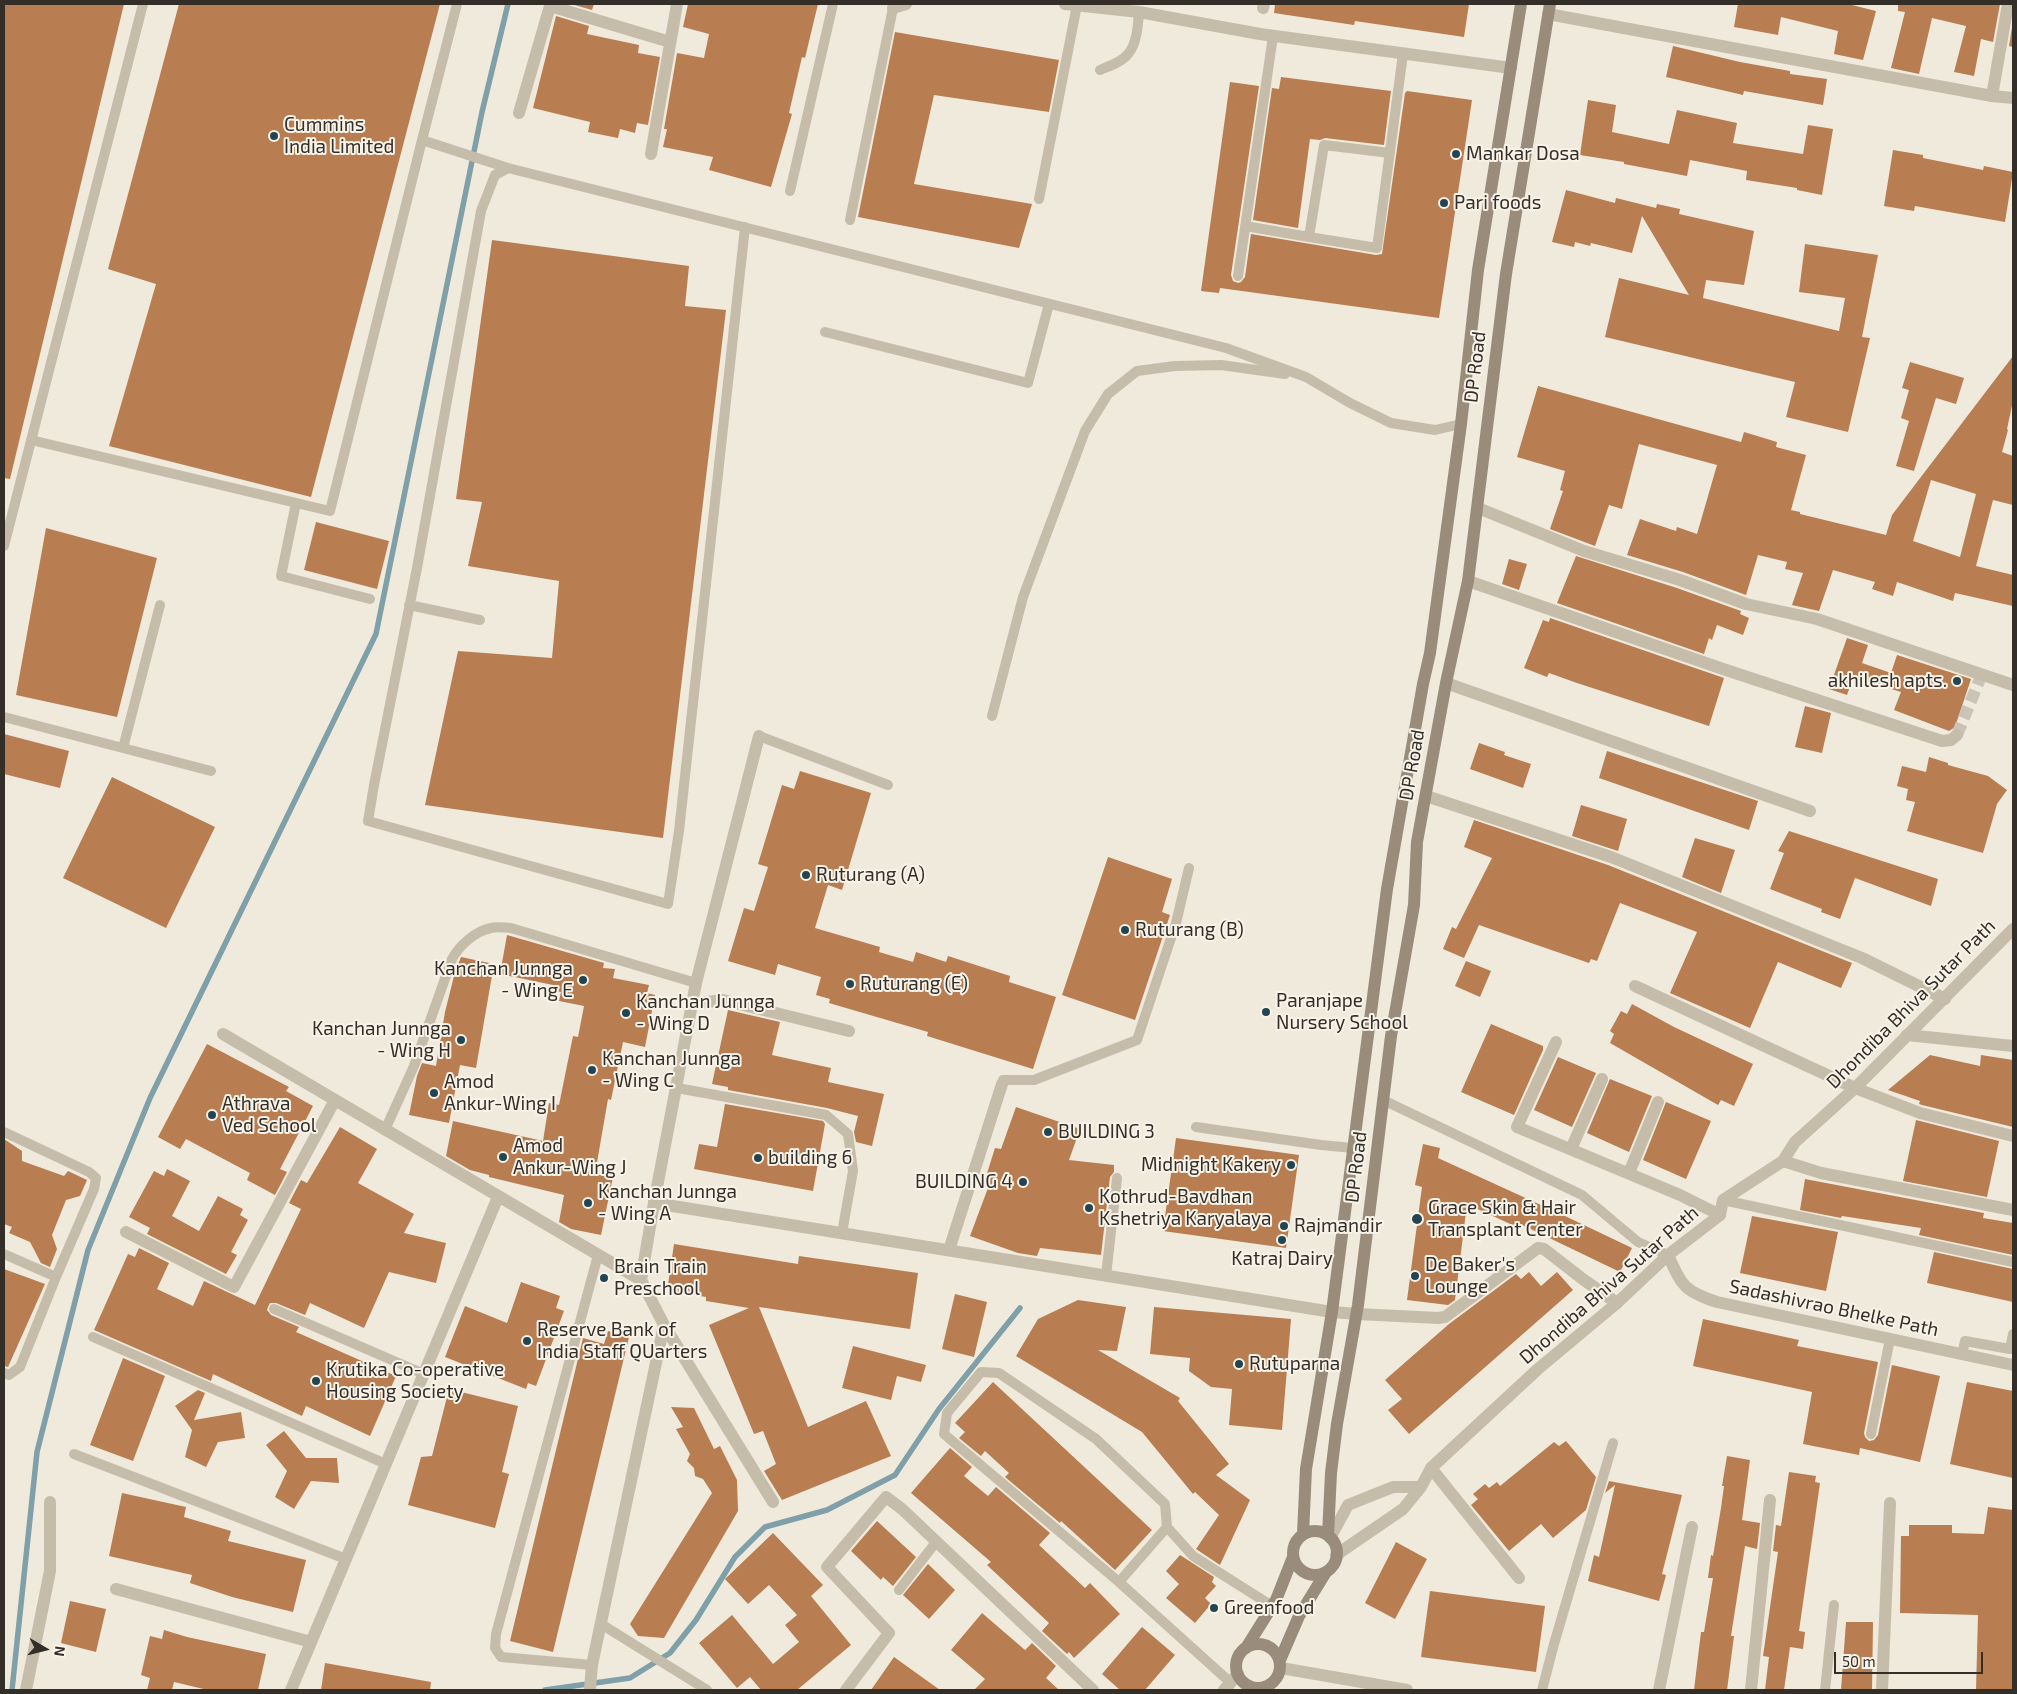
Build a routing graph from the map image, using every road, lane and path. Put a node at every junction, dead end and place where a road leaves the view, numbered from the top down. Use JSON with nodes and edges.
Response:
{"nodes":[{"id":1,"x":143,"y":4,"type":"edge"},
{"id":2,"x":457,"y":4,"type":"edge"},
{"id":3,"x":677,"y":4,"type":"edge"},
{"id":4,"x":833,"y":4,"type":"edge"},
{"id":5,"x":906,"y":4,"type":"edge"},
{"id":6,"x":1073,"y":4,"type":"edge"},
{"id":7,"x":1522,"y":4,"type":"edge"},
{"id":8,"x":2008,"y":4,"type":"edge"},
{"id":9,"x":893,"y":8,"type":"joint"},
{"id":10,"x":1549,"y":9,"type":"edge"},
{"id":11,"x":1139,"y":12,"type":"junction"},
{"id":12,"x":1273,"y":36,"type":"junction"},
{"id":13,"x":670,"y":42,"type":"junction"},
{"id":14,"x":1403,"y":54,"type":"junction"},
{"id":15,"x":1511,"y":68,"type":"junction"},
{"id":16,"x":1100,"y":70,"type":"dead end"},
{"id":17,"x":1992,"y":96,"type":"junction"},
{"id":18,"x":2013,"y":98,"type":"edge"},
{"id":19,"x":519,"y":113,"type":"dead end"},
{"id":20,"x":422,"y":140,"type":"junction"},
{"id":21,"x":1390,"y":153,"type":"junction"},
{"id":22,"x":651,"y":154,"type":"dead end"},
{"id":23,"x":508,"y":168,"type":"junction"},
{"id":24,"x":790,"y":191,"type":"dead end"},
{"id":25,"x":1039,"y":199,"type":"dead end"},
{"id":26,"x":850,"y":220,"type":"dead end"},
{"id":27,"x":1245,"y":226,"type":"junction"},
{"id":28,"x":745,"y":227,"type":"junction"},
{"id":29,"x":1308,"y":237,"type":"junction"},
{"id":30,"x":1238,"y":276,"type":"dead end"},
{"id":31,"x":1049,"y":304,"type":"junction"},
{"id":32,"x":825,"y":332,"type":"dead end"},
{"id":33,"x":1306,"y":376,"type":"junction"},
{"id":34,"x":1461,"y":424,"type":"junction"},
{"id":35,"x":31,"y":440,"type":"junction"},
{"id":36,"x":296,"y":503,"type":"junction"},
{"id":37,"x":1478,"y":508,"type":"junction"},
{"id":38,"x":4,"y":546,"type":"edge"},
{"id":39,"x":1468,"y":581,"type":"junction"},
{"id":40,"x":370,"y":599,"type":"dead end"},
{"id":41,"x":160,"y":605,"type":"dead end"},
{"id":42,"x":409,"y":605,"type":"junction"},
{"id":43,"x":480,"y":620,"type":"dead end"},
{"id":44,"x":1446,"y":684,"type":"junction"},
{"id":45,"x":2013,"y":685,"type":"edge"},
{"id":46,"x":992,"y":716,"type":"dead end"},
{"id":47,"x":4,"y":717,"type":"edge"},
{"id":48,"x":1957,"y":735,"type":"dead end"},
{"id":49,"x":759,"y":736,"type":"joint"},
{"id":50,"x":123,"y":748,"type":"junction"},
{"id":51,"x":211,"y":771,"type":"dead end"},
{"id":52,"x":888,"y":785,"type":"dead end"},
{"id":53,"x":1426,"y":796,"type":"junction"},
{"id":54,"x":1810,"y":811,"type":"dead end"},
{"id":55,"x":1189,"y":868,"type":"dead end"},
{"id":56,"x":2013,"y":928,"type":"edge"},
{"id":57,"x":696,"y":983,"type":"junction"},
{"id":58,"x":1635,"y":986,"type":"dead end"},
{"id":59,"x":1945,"y":999,"type":"junction"},
{"id":60,"x":692,"y":1004,"type":"junction"},
{"id":61,"x":849,"y":1032,"type":"dead end"},
{"id":62,"x":223,"y":1034,"type":"dead end"},
{"id":63,"x":1907,"y":1035,"type":"junction"},
{"id":64,"x":1556,"y":1042,"type":"dead end"},
{"id":65,"x":2013,"y":1046,"type":"edge"},
{"id":66,"x":1602,"y":1079,"type":"dead end"},
{"id":67,"x":1002,"y":1084,"type":"joint"},
{"id":68,"x":676,"y":1088,"type":"junction"},
{"id":69,"x":1855,"y":1088,"type":"junction"},
{"id":70,"x":335,"y":1100,"type":"junction"},
{"id":71,"x":1383,"y":1100,"type":"junction"},
{"id":72,"x":1658,"y":1102,"type":"dead end"},
{"id":73,"x":1196,"y":1127,"type":"dead end"},
{"id":74,"x":385,"y":1130,"type":"junction"},
{"id":75,"x":4,"y":1132,"type":"edge"},
{"id":76,"x":2013,"y":1136,"type":"edge"},
{"id":77,"x":1353,"y":1148,"type":"junction"},
{"id":78,"x":1571,"y":1149,"type":"junction"},
{"id":79,"x":1783,"y":1161,"type":"junction"},
{"id":80,"x":1629,"y":1173,"type":"junction"},
{"id":81,"x":1117,"y":1178,"type":"dead end"},
{"id":82,"x":498,"y":1197,"type":"junction"},
{"id":83,"x":1723,"y":1200,"type":"junction"},
{"id":84,"x":654,"y":1202,"type":"junction"},
{"id":85,"x":2013,"y":1210,"type":"edge"},
{"id":86,"x":1720,"y":1215,"type":"junction"},
{"id":87,"x":126,"y":1232,"type":"dead end"},
{"id":88,"x":842,"y":1233,"type":"junction"},
{"id":89,"x":949,"y":1250,"type":"junction"},
{"id":90,"x":4,"y":1254,"type":"edge"},
{"id":91,"x":598,"y":1255,"type":"junction"},
{"id":92,"x":1668,"y":1255,"type":"junction"},
{"id":93,"x":2013,"y":1262,"type":"edge"},
{"id":94,"x":1106,"y":1276,"type":"junction"},
{"id":95,"x":56,"y":1277,"type":"junction"},
{"id":96,"x":640,"y":1280,"type":"junction"},
{"id":97,"x":1617,"y":1303,"type":"junction"},
{"id":98,"x":274,"y":1309,"type":"dead end"},
{"id":99,"x":1332,"y":1312,"type":"junction"},
{"id":100,"x":1357,"y":1314,"type":"junction"},
{"id":101,"x":664,"y":1325,"type":"junction"},
{"id":102,"x":2013,"y":1334,"type":"edge"},
{"id":103,"x":93,"y":1337,"type":"dead end"},
{"id":104,"x":1890,"y":1339,"type":"junction"},
{"id":105,"x":2012,"y":1349,"type":"edge"},
{"id":106,"x":1962,"y":1354,"type":"junction"},
{"id":107,"x":2013,"y":1365,"type":"edge"},
{"id":108,"x":4,"y":1374,"type":"edge"},
{"id":109,"x":424,"y":1374,"type":"junction"},
{"id":110,"x":1871,"y":1434,"type":"dead end"},
{"id":111,"x":1613,"y":1443,"type":"dead end"},
{"id":112,"x":74,"y":1454,"type":"dead end"},
{"id":113,"x":386,"y":1464,"type":"junction"},
{"id":114,"x":1431,"y":1468,"type":"junction"},
{"id":115,"x":1421,"y":1487,"type":"junction"},
{"id":116,"x":1770,"y":1500,"type":"dead end"},
{"id":117,"x":50,"y":1502,"type":"dead end"},
{"id":118,"x":774,"y":1502,"type":"dead end"},
{"id":119,"x":1890,"y":1503,"type":"dead end"},
{"id":120,"x":1167,"y":1527,"type":"junction"},
{"id":121,"x":1692,"y":1527,"type":"dead end"},
{"id":122,"x":1303,"y":1534,"type":"junction"},
{"id":123,"x":1329,"y":1536,"type":"junction"},
{"id":124,"x":936,"y":1542,"type":"junction"},
{"id":125,"x":1336,"y":1555,"type":"junction"},
{"id":126,"x":1293,"y":1557,"type":"junction"},
{"id":127,"x":346,"y":1559,"type":"junction"},
{"id":128,"x":1326,"y":1572,"type":"junction"},
{"id":129,"x":1519,"y":1578,"type":"dead end"},
{"id":130,"x":1118,"y":1582,"type":"junction"},
{"id":131,"x":116,"y":1590,"type":"dead end"},
{"id":132,"x":898,"y":1590,"type":"dead end"},
{"id":133,"x":1834,"y":1605,"type":"dead end"},
{"id":134,"x":1272,"y":1606,"type":"junction"},
{"id":135,"x":601,"y":1624,"type":"junction"},
{"id":136,"x":311,"y":1642,"type":"junction"},
{"id":137,"x":1246,"y":1648,"type":"junction"},
{"id":138,"x":1280,"y":1664,"type":"junction"},
{"id":139,"x":592,"y":1665,"type":"junction"},
{"id":140,"x":1231,"y":1682,"type":"edge"},
{"id":141,"x":1276,"y":1685,"type":"edge"},
{"id":142,"x":1252,"y":1689,"type":"edge"},
{"id":143,"x":26,"y":1690,"type":"edge"},
{"id":144,"x":291,"y":1690,"type":"edge"},
{"id":145,"x":590,"y":1690,"type":"edge"},
{"id":146,"x":708,"y":1690,"type":"edge"},
{"id":147,"x":846,"y":1690,"type":"edge"},
{"id":148,"x":1093,"y":1690,"type":"edge"},
{"id":149,"x":1407,"y":1690,"type":"edge"},
{"id":150,"x":1542,"y":1690,"type":"edge"},
{"id":151,"x":1659,"y":1690,"type":"edge"},
{"id":152,"x":1751,"y":1690,"type":"edge"},
{"id":153,"x":1825,"y":1690,"type":"edge"},
{"id":154,"x":1882,"y":1690,"type":"edge"}],
"edges":[{"from":1,"to":35,"type":"lane"},
{"from":2,"to":20,"type":"lane"},
{"from":3,"to":13,"type":"street"},
{"from":4,"to":24,"type":"lane"},
{"from":5,"to":9,"type":"street"},
{"from":6,"to":11,"type":"street"},
{"from":6,"to":25,"type":"lane"},
{"from":7,"to":15,"type":"main road","name":"DP Road"},
{"from":8,"to":17,"type":"street"},
{"from":9,"to":26,"type":"lane"},
{"from":10,"to":17,"type":"street"},
{"from":10,"to":37,"type":"main road","name":"DP Road"},
{"from":11,"to":12,"type":"street"},
{"from":11,"to":16,"type":"lane"},
{"from":12,"to":14,"type":"street"},
{"from":12,"to":27,"type":"lane"},
{"from":13,"to":19,"type":"street"},
{"from":13,"to":22,"type":"street"},
{"from":14,"to":15,"type":"street"},
{"from":14,"to":21,"type":"lane"},
{"from":15,"to":34,"type":"main road","name":"DP Road"},
{"from":17,"to":18,"type":"street"},
{"from":20,"to":23,"type":"lane"},
{"from":20,"to":36,"type":"lane"},
{"from":21,"to":29,"type":"lane"},
{"from":21,"to":29,"type":"lane"},
{"from":23,"to":28,"type":"lane"},
{"from":23,"to":42,"type":"lane"},
{"from":27,"to":29,"type":"lane"},
{"from":27,"to":30,"type":"lane"},
{"from":28,"to":31,"type":"lane"},
{"from":28,"to":42,"type":"lane"},
{"from":31,"to":32,"type":"lane"},
{"from":31,"to":33,"type":"lane"},
{"from":33,"to":34,"type":"lane"},
{"from":33,"to":46,"type":"lane"},
{"from":34,"to":77,"type":"main road","name":"DP Road"},
{"from":35,"to":36,"type":"lane"},
{"from":35,"to":38,"type":"lane"},
{"from":36,"to":40,"type":"lane"},
{"from":37,"to":39,"type":"main road","name":"DP Road"},
{"from":37,"to":45,"type":"street"},
{"from":39,"to":44,"type":"main road","name":"DP Road"},
{"from":39,"to":48,"type":"street"},
{"from":41,"to":50,"type":"lane"},
{"from":42,"to":43,"type":"lane"},
{"from":44,"to":53,"type":"main road","name":"DP Road"},
{"from":44,"to":54,"type":"street"},
{"from":47,"to":50,"type":"lane"},
{"from":49,"to":52,"type":"lane"},
{"from":49,"to":57,"type":"street"},
{"from":50,"to":51,"type":"lane"},
{"from":53,"to":59,"type":"street"},
{"from":53,"to":71,"type":"main road","name":"DP Road"},
{"from":55,"to":67,"type":"lane"},
{"from":56,"to":59,"type":"street","name":"Dhondiba Bhiva Sutar Path"},
{"from":57,"to":60,"type":"street"},
{"from":57,"to":74,"type":"lane"},
{"from":58,"to":69,"type":"street"},
{"from":59,"to":63,"type":"street","name":"Dhondiba Bhiva Sutar Path"},
{"from":60,"to":61,"type":"street"},
{"from":60,"to":68,"type":"street"},
{"from":62,"to":70,"type":"street"},
{"from":63,"to":65,"type":"street"},
{"from":63,"to":69,"type":"street","name":"Dhondiba Bhiva Sutar Path"},
{"from":64,"to":78,"type":"street"},
{"from":66,"to":78,"type":"street"},
{"from":67,"to":89,"type":"street"},
{"from":68,"to":84,"type":"street"},
{"from":68,"to":88,"type":"lane"},
{"from":69,"to":76,"type":"street"},
{"from":69,"to":79,"type":"street","name":"Dhondiba Bhiva Sutar Path"},
{"from":70,"to":74,"type":"street"},
{"from":70,"to":87,"type":"street"},
{"from":71,"to":92,"type":"lane"},
{"from":71,"to":100,"type":"main road","name":"DP Road"},
{"from":72,"to":80,"type":"street"},
{"from":73,"to":77,"type":"lane"},
{"from":74,"to":82,"type":"street"},
{"from":75,"to":95,"type":"lane"},
{"from":77,"to":99,"type":"main road","name":"DP Road"},
{"from":78,"to":80,"type":"street"},
{"from":79,"to":83,"type":"street","name":"Dhondiba Bhiva Sutar Path"},
{"from":79,"to":85,"type":"street"},
{"from":80,"to":86,"type":"street"},
{"from":81,"to":94,"type":"lane"},
{"from":82,"to":91,"type":"street"},
{"from":82,"to":109,"type":"street"},
{"from":83,"to":86,"type":"street","name":"Dhondiba Bhiva Sutar Path"},
{"from":83,"to":93,"type":"lane"},
{"from":84,"to":88,"type":"street"},
{"from":84,"to":96,"type":"street"},
{"from":86,"to":92,"type":"street","name":"Dhondiba Bhiva Sutar Path"},
{"from":88,"to":89,"type":"street"},
{"from":89,"to":94,"type":"street"},
{"from":90,"to":95,"type":"lane"},
{"from":91,"to":96,"type":"street"},
{"from":91,"to":139,"type":"lane"},
{"from":92,"to":97,"type":"street","name":"Dhondiba Bhiva Sutar Path"},
{"from":92,"to":104,"type":"street","name":"Sadashivrao Bhelke Path"},
{"from":94,"to":99,"type":"street"},
{"from":95,"to":108,"type":"lane"},
{"from":96,"to":101,"type":"street"},
{"from":97,"to":100,"type":"street"},
{"from":97,"to":114,"type":"street","name":"Dhondiba Bhiva Sutar Path"},
{"from":98,"to":109,"type":"lane"},
{"from":99,"to":100,"type":"street"},
{"from":99,"to":122,"type":"main road","name":"DP Road"},
{"from":100,"to":123,"type":"main road","name":"DP Road"},
{"from":101,"to":118,"type":"street"},
{"from":101,"to":135,"type":"street"},
{"from":102,"to":105,"type":"lane"},
{"from":103,"to":113,"type":"lane"},
{"from":104,"to":106,"type":"street","name":"Sadashivrao Bhelke Path"},
{"from":104,"to":110,"type":"lane"},
{"from":105,"to":106,"type":"lane"},
{"from":106,"to":107,"type":"street","name":"Sadashivrao Bhelke Path"},
{"from":109,"to":113,"type":"street"},
{"from":111,"to":150,"type":"lane"},
{"from":112,"to":127,"type":"lane"},
{"from":113,"to":127,"type":"street"},
{"from":114,"to":115,"type":"street","name":"Dhondiba Bhiva Sutar Path"},
{"from":114,"to":129,"type":"street"},
{"from":115,"to":123,"type":"street"},
{"from":115,"to":125,"type":"street","name":"Dhondiba Bhiva Sutar Path"},
{"from":116,"to":152,"type":"street"},
{"from":117,"to":143,"type":"street"},
{"from":119,"to":154,"type":"street"},
{"from":120,"to":130,"type":"lane"},
{"from":120,"to":130,"type":"lane"},
{"from":120,"to":134,"type":"lane"},
{"from":121,"to":151,"type":"street"},
{"from":122,"to":123,"type":"main road"},
{"from":122,"to":126,"type":"main road"},
{"from":123,"to":125,"type":"main road"},
{"from":124,"to":132,"type":"lane"},
{"from":124,"to":147,"type":"street"},
{"from":124,"to":148,"type":"street"},
{"from":125,"to":128,"type":"main road"},
{"from":126,"to":128,"type":"main road"},
{"from":126,"to":134,"type":"main road"},
{"from":127,"to":136,"type":"street"},
{"from":128,"to":138,"type":"main road"},
{"from":130,"to":140,"type":"lane"},
{"from":131,"to":136,"type":"street"},
{"from":133,"to":153,"type":"lane"},
{"from":134,"to":137,"type":"main road"},
{"from":135,"to":139,"type":"street"},
{"from":135,"to":146,"type":"lane"},
{"from":136,"to":144,"type":"street"},
{"from":137,"to":138,"type":"main road"},
{"from":137,"to":140,"type":"main road"},
{"from":138,"to":141,"type":"main road"},
{"from":138,"to":149,"type":"street"},
{"from":139,"to":145,"type":"street"},
{"from":140,"to":142,"type":"main road"},
{"from":141,"to":142,"type":"main road"}]}
